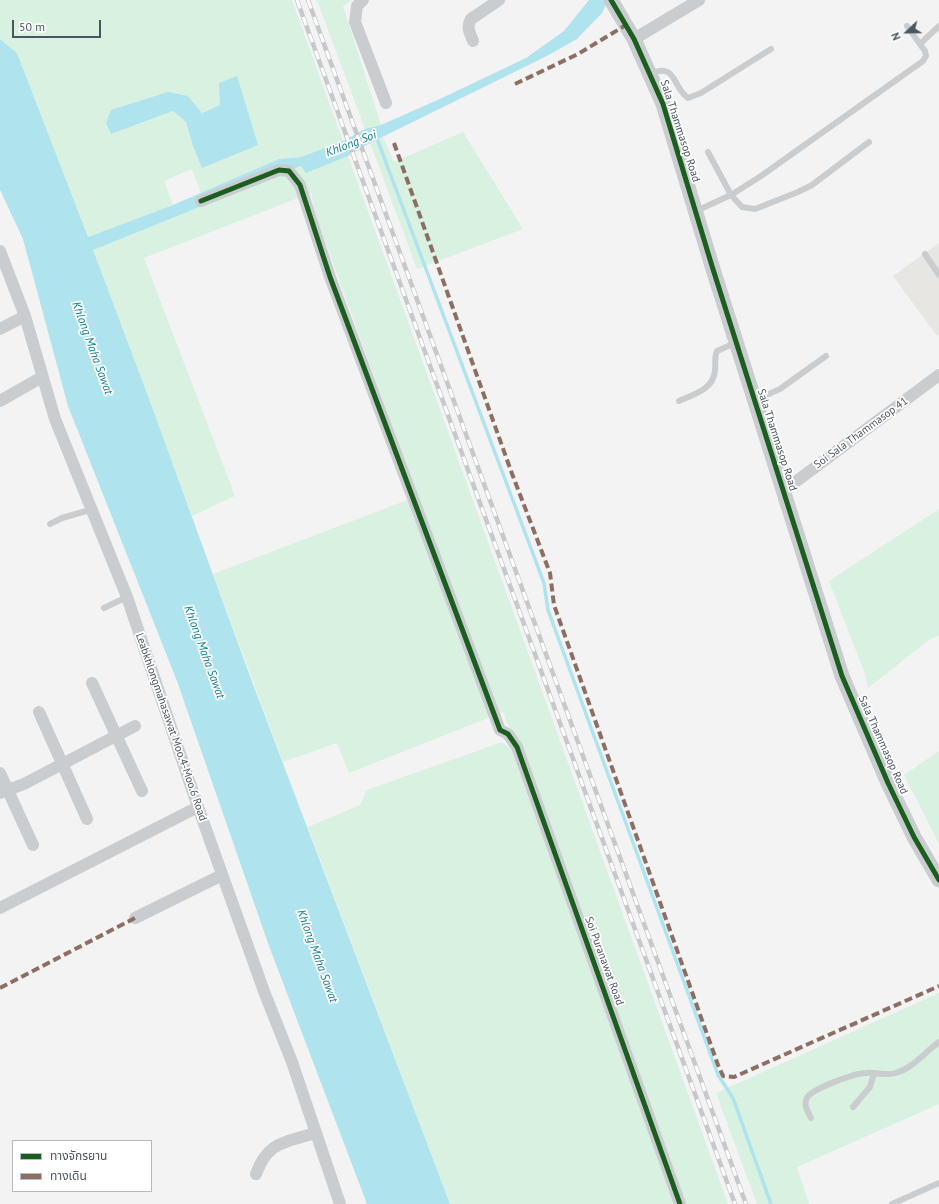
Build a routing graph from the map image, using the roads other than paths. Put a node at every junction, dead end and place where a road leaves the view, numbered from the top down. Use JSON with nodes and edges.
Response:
{"nodes":[{"id":1,"x":363,"y":0,"type":"edge"},
{"id":2,"x":499,"y":0,"type":"edge"},
{"id":3,"x":699,"y":0,"type":"edge"},
{"id":4,"x":612,"y":2,"type":"edge"},
{"id":5,"x":907,"y":26,"type":"dead end"},
{"id":6,"x":939,"y":26,"type":"edge"},
{"id":7,"x":634,"y":39,"type":"junction"},
{"id":8,"x":473,"y":41,"type":"dead end"},
{"id":9,"x":921,"y":43,"type":"junction"},
{"id":10,"x":772,"y":49,"type":"dead end"},
{"id":11,"x":650,"y":73,"type":"junction"},
{"id":12,"x":386,"y":103,"type":"dead end"},
{"id":13,"x":869,"y":142,"type":"dead end"},
{"id":14,"x":708,"y":152,"type":"dead end"},
{"id":15,"x":731,"y":195,"type":"junction"},
{"id":16,"x":201,"y":201,"type":"dead end"},
{"id":17,"x":696,"y":211,"type":"junction"},
{"id":18,"x":0,"y":251,"type":"edge"},
{"id":19,"x":925,"y":254,"type":"dead end"},
{"id":20,"x":939,"y":275,"type":"edge"},
{"id":21,"x":25,"y":316,"type":"junction"},
{"id":22,"x":0,"y":329,"type":"edge"},
{"id":23,"x":736,"y":343,"type":"junction"},
{"id":24,"x":826,"y":356,"type":"dead end"},
{"id":25,"x":939,"y":375,"type":"edge"},
{"id":26,"x":42,"y":377,"type":"junction"},
{"id":27,"x":754,"y":400,"type":"junction"},
{"id":28,"x":0,"y":401,"type":"edge"},
{"id":29,"x":679,"y":401,"type":"dead end"},
{"id":30,"x":783,"y":493,"type":"junction"},
{"id":31,"x":93,"y":509,"type":"junction"},
{"id":32,"x":50,"y":524,"type":"dead end"},
{"id":33,"x":127,"y":597,"type":"junction"},
{"id":34,"x":104,"y":608,"type":"dead end"},
{"id":35,"x":92,"y":683,"type":"dead end"},
{"id":36,"x":39,"y":712,"type":"dead end"},
{"id":37,"x":135,"y":726,"type":"dead end"},
{"id":38,"x":117,"y":736,"type":"junction"},
{"id":39,"x":62,"y":764,"type":"junction"},
{"id":40,"x":0,"y":773,"type":"edge"},
{"id":41,"x":4,"y":791,"type":"edge"},
{"id":42,"x":142,"y":791,"type":"dead end"},
{"id":43,"x":198,"y":807,"type":"junction"},
{"id":44,"x":87,"y":819,"type":"dead end"},
{"id":45,"x":33,"y":845,"type":"dead end"},
{"id":46,"x":222,"y":875,"type":"junction"},
{"id":47,"x":939,"y":880,"type":"edge"},
{"id":48,"x":0,"y":908,"type":"edge"},
{"id":49,"x":135,"y":918,"type":"dead end"},
{"id":50,"x":939,"y":1042,"type":"edge"},
{"id":51,"x":874,"y":1074,"type":"junction"},
{"id":52,"x":853,"y":1107,"type":"dead end"},
{"id":53,"x":810,"y":1118,"type":"dead end"},
{"id":54,"x":315,"y":1133,"type":"junction"},
{"id":55,"x":256,"y":1174,"type":"dead end"},
{"id":56,"x":939,"y":1182,"type":"edge"},
{"id":57,"x":340,"y":1204,"type":"edge"},
{"id":58,"x":680,"y":1204,"type":"edge"},
{"id":59,"x":892,"y":1204,"type":"edge"}],
"edges":[{"from":1,"to":12,"type":"street"},
{"from":2,"to":8,"type":"street"},
{"from":3,"to":7,"type":"street"},
{"from":4,"to":7,"type":"street","name":"Sala Thammasop Road"},
{"from":5,"to":9,"type":"lane"},
{"from":6,"to":9,"type":"lane"},
{"from":7,"to":11,"type":"street","name":"Sala Thammasop Road"},
{"from":9,"to":15,"type":"lane"},
{"from":10,"to":11,"type":"lane"},
{"from":11,"to":17,"type":"street","name":"Sala Thammasop Road"},
{"from":13,"to":15,"type":"lane"},
{"from":14,"to":15,"type":"lane"},
{"from":15,"to":17,"type":"lane"},
{"from":16,"to":58,"type":"street","name":"Soi Puranawat Road"},
{"from":17,"to":23,"type":"street","name":"Sala Thammasop Road"},
{"from":18,"to":21,"type":"street","name":"Leabkhlongmahasawat Moo.4-Moo.6 Road"},
{"from":19,"to":20,"type":"lane"},
{"from":21,"to":22,"type":"street"},
{"from":21,"to":26,"type":"street","name":"Leabkhlongmahasawat Moo.4-Moo.6 Road"},
{"from":23,"to":27,"type":"street","name":"Sala Thammasop Road"},
{"from":23,"to":29,"type":"lane"},
{"from":24,"to":27,"type":"lane"},
{"from":25,"to":30,"type":"street","name":"Soi Sala Thammasop 41"},
{"from":26,"to":28,"type":"street"},
{"from":26,"to":31,"type":"street","name":"Leabkhlongmahasawat Moo.4-Moo.6 Road"},
{"from":27,"to":30,"type":"street","name":"Sala Thammasop Road"},
{"from":30,"to":47,"type":"street","name":"Sala Thammasop Road"},
{"from":31,"to":32,"type":"lane"},
{"from":31,"to":33,"type":"street","name":"Leabkhlongmahasawat Moo.4-Moo.6 Road"},
{"from":33,"to":34,"type":"lane"},
{"from":33,"to":43,"type":"street","name":"Leabkhlongmahasawat Moo.4-Moo.6 Road"},
{"from":35,"to":38,"type":"street"},
{"from":36,"to":39,"type":"street"},
{"from":37,"to":38,"type":"street"},
{"from":38,"to":39,"type":"street"},
{"from":38,"to":42,"type":"street"},
{"from":39,"to":41,"type":"street"},
{"from":39,"to":44,"type":"street"},
{"from":40,"to":41,"type":"street"},
{"from":41,"to":45,"type":"street"},
{"from":43,"to":46,"type":"street","name":"Leabkhlongmahasawat Moo.4-Moo.6 Road"},
{"from":43,"to":48,"type":"street"},
{"from":46,"to":49,"type":"street"},
{"from":46,"to":54,"type":"street","name":"Leabkhlongmahasawat Moo.4-Moo.6 Road"},
{"from":50,"to":51,"type":"lane"},
{"from":51,"to":52,"type":"lane"},
{"from":51,"to":53,"type":"lane"},
{"from":54,"to":55,"type":"street"},
{"from":54,"to":57,"type":"street","name":"Leabkhlongmahasawat Moo.4-Moo.6 Road"},
{"from":56,"to":59,"type":"lane"}]}
